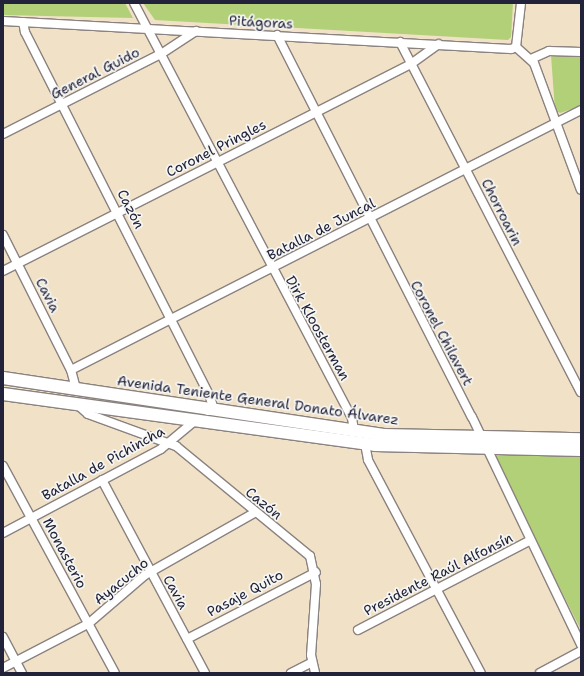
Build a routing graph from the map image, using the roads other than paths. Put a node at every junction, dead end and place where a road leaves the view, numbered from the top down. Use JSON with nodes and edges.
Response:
{"nodes":[{"id":1,"x":134,"y":3,"type":"edge"},
{"id":2,"x":521,"y":3,"type":"edge"},
{"id":3,"x":3,"y":21,"type":"edge"},
{"id":4,"x":23,"y":22,"type":"junction"},
{"id":5,"x":148,"y":29,"type":"junction"},
{"id":6,"x":196,"y":31,"type":"junction"},
{"id":7,"x":276,"y":36,"type":"junction"},
{"id":8,"x":400,"y":42,"type":"junction"},
{"id":9,"x":439,"y":44,"type":"junction"},
{"id":10,"x":516,"y":46,"type":"junction"},
{"id":11,"x":581,"y":52,"type":"edge"},
{"id":12,"x":161,"y":54,"type":"junction"},
{"id":13,"x":531,"y":59,"type":"junction"},
{"id":14,"x":411,"y":64,"type":"junction"},
{"id":15,"x":62,"y":104,"type":"junction"},
{"id":16,"x":581,"y":110,"type":"edge"},
{"id":17,"x":313,"y":112,"type":"junction"},
{"id":18,"x":556,"y":121,"type":"junction"},
{"id":19,"x":3,"y":134,"type":"edge"},
{"id":20,"x":216,"y":163,"type":"junction"},
{"id":21,"x":466,"y":170,"type":"junction"},
{"id":22,"x":581,"y":190,"type":"edge"},
{"id":23,"x":118,"y":212,"type":"junction"},
{"id":24,"x":368,"y":220,"type":"junction"},
{"id":25,"x":3,"y":235,"type":"edge"},
{"id":26,"x":18,"y":264,"type":"junction"},
{"id":27,"x":271,"y":269,"type":"junction"},
{"id":28,"x":3,"y":271,"type":"edge"},
{"id":29,"x":172,"y":320,"type":"junction"},
{"id":30,"x":71,"y":370,"type":"junction"},
{"id":31,"x":3,"y":378,"type":"edge"},
{"id":32,"x":76,"y":389,"type":"junction"},
{"id":33,"x":581,"y":392,"type":"edge"},
{"id":34,"x":3,"y":394,"type":"edge"},
{"id":35,"x":76,"y":403,"type":"junction"},
{"id":36,"x":210,"y":409,"type":"junction"},
{"id":37,"x":197,"y":420,"type":"junction"},
{"id":38,"x":354,"y":431,"type":"junction"},
{"id":39,"x":581,"y":439,"type":"edge"},
{"id":40,"x":482,"y":441,"type":"junction"},
{"id":41,"x":169,"y":443,"type":"junction"},
{"id":42,"x":365,"y":444,"type":"junction"},
{"id":43,"x":581,"y":450,"type":"edge"},
{"id":44,"x":3,"y":466,"type":"edge"},
{"id":45,"x":102,"y":480,"type":"junction"},
{"id":46,"x":254,"y":512,"type":"junction"},
{"id":47,"x":32,"y":518,"type":"junction"},
{"id":48,"x":3,"y":533,"type":"edge"},
{"id":49,"x":529,"y":541,"type":"junction"},
{"id":50,"x":150,"y":572,"type":"junction"},
{"id":51,"x":316,"y":572,"type":"junction"},
{"id":52,"x":435,"y":590,"type":"junction"},
{"id":53,"x":88,"y":624,"type":"junction"},
{"id":54,"x":358,"y":630,"type":"dead end"},
{"id":55,"x":3,"y":637,"type":"edge"},
{"id":56,"x":187,"y":639,"type":"junction"},
{"id":57,"x":581,"y":645,"type":"edge"},
{"id":58,"x":581,"y":651,"type":"edge"},
{"id":59,"x":16,"y":662,"type":"junction"},
{"id":60,"x":311,"y":663,"type":"junction"},
{"id":61,"x":3,"y":668,"type":"edge"},
{"id":62,"x":22,"y":673,"type":"edge"},
{"id":63,"x":115,"y":673,"type":"edge"},
{"id":64,"x":205,"y":673,"type":"edge"},
{"id":65,"x":291,"y":673,"type":"edge"},
{"id":66,"x":315,"y":673,"type":"edge"},
{"id":67,"x":481,"y":673,"type":"edge"},
{"id":68,"x":540,"y":673,"type":"edge"}],
"edges":[{"from":1,"to":5,"type":"street","name":"Dirk Kloosterman"},
{"from":2,"to":10,"type":"street"},
{"from":3,"to":4,"type":"street","name":"Pitágoras"},
{"from":4,"to":5,"type":"street","name":"Pitágoras"},
{"from":4,"to":15,"type":"street","name":"Cazón"},
{"from":5,"to":6,"type":"street","name":"Pitágoras"},
{"from":5,"to":12,"type":"street","name":"Dirk Kloosterman"},
{"from":6,"to":7,"type":"street","name":"Pitágoras"},
{"from":6,"to":12,"type":"street","name":"General Guido"},
{"from":7,"to":8,"type":"street","name":"Pitágoras"},
{"from":7,"to":17,"type":"street","name":"Coronel Chilavert"},
{"from":8,"to":9,"type":"street","name":"Pitágoras"},
{"from":8,"to":14,"type":"street","name":"Chorroarin"},
{"from":9,"to":10,"type":"street","name":"Pitágoras"},
{"from":9,"to":14,"type":"street","name":"Coronel Pringles"},
{"from":10,"to":13,"type":"street"},
{"from":11,"to":13,"type":"street"},
{"from":12,"to":15,"type":"street","name":"General Guido"},
{"from":12,"to":20,"type":"street","name":"Dirk Kloosterman"},
{"from":13,"to":18,"type":"street"},
{"from":14,"to":17,"type":"street","name":"Coronel Pringles"},
{"from":14,"to":21,"type":"street","name":"Chorroarin"},
{"from":15,"to":19,"type":"street","name":"General Guido"},
{"from":15,"to":23,"type":"street","name":"Cazón"},
{"from":16,"to":18,"type":"street","name":"Batalla de Juncal"},
{"from":17,"to":20,"type":"street","name":"Coronel Pringles"},
{"from":17,"to":24,"type":"street","name":"Coronel Chilavert"},
{"from":18,"to":21,"type":"street","name":"Batalla de Juncal"},
{"from":18,"to":22,"type":"street"},
{"from":20,"to":23,"type":"street","name":"Coronel Pringles"},
{"from":20,"to":27,"type":"street","name":"Dirk Kloosterman"},
{"from":21,"to":24,"type":"street","name":"Batalla de Juncal"},
{"from":21,"to":33,"type":"street","name":"Chorroarin"},
{"from":23,"to":26,"type":"street","name":"Coronel Pringles"},
{"from":23,"to":29,"type":"street","name":"Cazón"},
{"from":24,"to":27,"type":"street","name":"Batalla de Juncal"},
{"from":24,"to":40,"type":"street","name":"Coronel Chilavert"},
{"from":25,"to":26,"type":"street","name":"Cavia"},
{"from":26,"to":28,"type":"street","name":"Coronel Pringles"},
{"from":26,"to":30,"type":"street","name":"Cavia"},
{"from":27,"to":29,"type":"street","name":"Batalla de Juncal"},
{"from":27,"to":38,"type":"street","name":"Dirk Kloosterman"},
{"from":29,"to":30,"type":"street","name":"Batalla de Juncal"},
{"from":29,"to":36,"type":"street","name":"Cazón"},
{"from":30,"to":32,"type":"street","name":"Cavia"},
{"from":31,"to":32,"type":"main road","name":"Avenida Teniente General Donato Álvarez"},
{"from":32,"to":36,"type":"main road","name":"Avenida Teniente General Donato Álvarez"},
{"from":34,"to":35,"type":"main road","name":"Avenida Teniente General Donato Álvarez"},
{"from":35,"to":37,"type":"main road","name":"Avenida Teniente General Donato Álvarez"},
{"from":35,"to":41,"type":"street","name":"Cazón"},
{"from":36,"to":37,"type":"street","name":"Batalla de Pichincha"},
{"from":36,"to":38,"type":"main road","name":"Avenida Teniente General Donato Álvarez"},
{"from":37,"to":41,"type":"street","name":"Batalla de Pichincha"},
{"from":37,"to":42,"type":"main road","name":"Avenida Teniente General Donato Álvarez"},
{"from":38,"to":40,"type":"main road","name":"Avenida Teniente General Donato Álvarez"},
{"from":39,"to":40,"type":"main road","name":"Avenida Teniente General Donato Álvarez"},
{"from":40,"to":42,"type":"main road","name":"Avenida Teniente General Donato Álvarez"},
{"from":40,"to":43,"type":"main road","name":"Avenida Teniente General Donato Álvarez"},
{"from":40,"to":49,"type":"street","name":"Coronel Chilavert"},
{"from":41,"to":45,"type":"street","name":"Batalla de Pichincha"},
{"from":41,"to":46,"type":"street","name":"Cazón"},
{"from":42,"to":52,"type":"street"},
{"from":44,"to":47,"type":"street","name":"Monasterio"},
{"from":45,"to":47,"type":"street","name":"Batalla de Pichincha"},
{"from":45,"to":50,"type":"street","name":"Cavia"},
{"from":46,"to":50,"type":"street","name":"Ayacucho"},
{"from":46,"to":51,"type":"street","name":"Cazón"},
{"from":47,"to":48,"type":"street","name":"Batalla de Pichincha"},
{"from":47,"to":53,"type":"street","name":"Monasterio"},
{"from":49,"to":52,"type":"street","name":"Presidente Raúl Alfonsín"},
{"from":49,"to":57,"type":"street","name":"Coronel Chilavert"},
{"from":50,"to":53,"type":"street","name":"Ayacucho"},
{"from":50,"to":56,"type":"street","name":"Cavia"},
{"from":51,"to":56,"type":"street","name":"Pasaje Quito"},
{"from":51,"to":60,"type":"street","name":"Cazón"},
{"from":52,"to":54,"type":"street","name":"Presidente Raúl Alfonsín"},
{"from":52,"to":67,"type":"street"},
{"from":53,"to":59,"type":"street","name":"Ayacucho"},
{"from":53,"to":63,"type":"street","name":"Monasterio"},
{"from":55,"to":59,"type":"street"},
{"from":56,"to":64,"type":"street","name":"Cavia"},
{"from":58,"to":68,"type":"street"},
{"from":59,"to":61,"type":"street","name":"Ayacucho"},
{"from":59,"to":62,"type":"street"},
{"from":60,"to":65,"type":"street"},
{"from":60,"to":66,"type":"street","name":"Cazón"}]}
